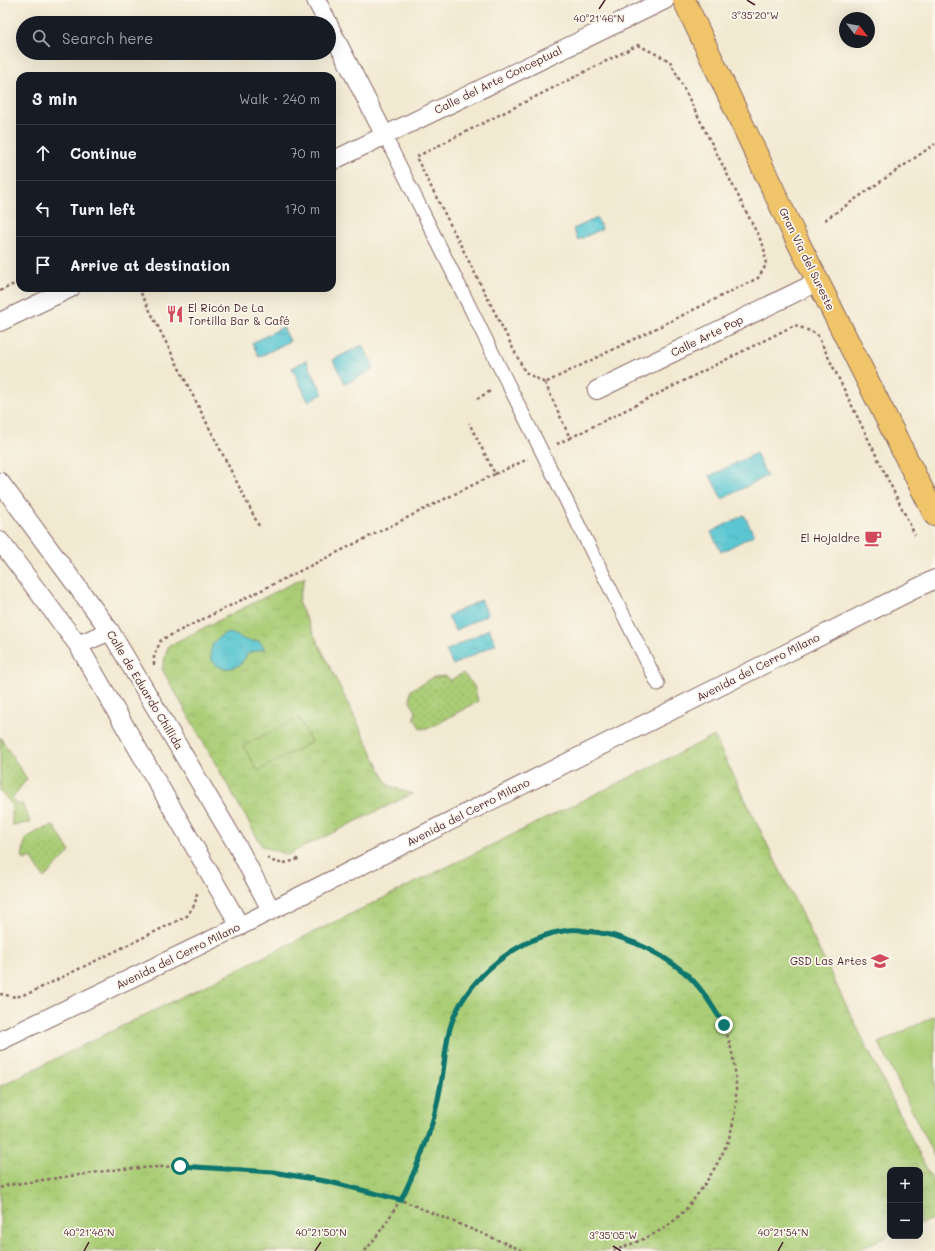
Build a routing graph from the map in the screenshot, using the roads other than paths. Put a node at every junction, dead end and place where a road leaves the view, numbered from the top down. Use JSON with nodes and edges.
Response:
{"nodes":[{"id":1,"x":316,"y":0,"type":"edge"},
{"id":2,"x":664,"y":0,"type":"edge"},
{"id":3,"x":684,"y":0,"type":"edge"},
{"id":4,"x":324,"y":16,"type":"edge"},
{"id":5,"x":336,"y":40,"type":"edge"},
{"id":6,"x":385,"y":136,"type":"junction"},
{"id":7,"x":336,"y":159,"type":"edge"},
{"id":8,"x":817,"y":282,"type":"junction"},
{"id":9,"x":63,"y":292,"type":"edge"},
{"id":10,"x":0,"y":322,"type":"edge"},
{"id":11,"x":597,"y":390,"type":"dead end"},
{"id":12,"x":0,"y":482,"type":"edge"},
{"id":13,"x":935,"y":515,"type":"edge"},
{"id":14,"x":0,"y":541,"type":"edge"},
{"id":15,"x":935,"y":579,"type":"edge"},
{"id":16,"x":110,"y":631,"type":"junction"},
{"id":17,"x":78,"y":644,"type":"junction"},
{"id":18,"x":658,"y":684,"type":"dead end"},
{"id":19,"x":271,"y":910,"type":"junction"},
{"id":20,"x":240,"y":926,"type":"junction"},
{"id":21,"x":2,"y":1036,"type":"edge"}],
"edges":[{"from":1,"to":4,"type":"street"},
{"from":2,"to":6,"type":"street","name":"Calle del Arte Conceptual"},
{"from":3,"to":8,"type":"main road","name":"Gran Vía del Sureste"},
{"from":5,"to":6,"type":"street"},
{"from":6,"to":7,"type":"street","name":"Calle del Arte Conceptual"},
{"from":6,"to":18,"type":"street"},
{"from":8,"to":11,"type":"street","name":"Calle Arte Pop"},
{"from":8,"to":13,"type":"main road","name":"Gran Vía del Sureste"},
{"from":9,"to":10,"type":"street"},
{"from":12,"to":16,"type":"street","name":"Calle de Eduardo Chillida"},
{"from":14,"to":17,"type":"street"},
{"from":15,"to":19,"type":"street","name":"Avenida del Cerro Milano"},
{"from":16,"to":17,"type":"street"},
{"from":16,"to":19,"type":"street","name":"Calle de Eduardo Chillida"},
{"from":17,"to":20,"type":"street"},
{"from":19,"to":20,"type":"street","name":"Avenida del Cerro Milano"},
{"from":20,"to":21,"type":"street","name":"Avenida del Cerro Milano"}]}
